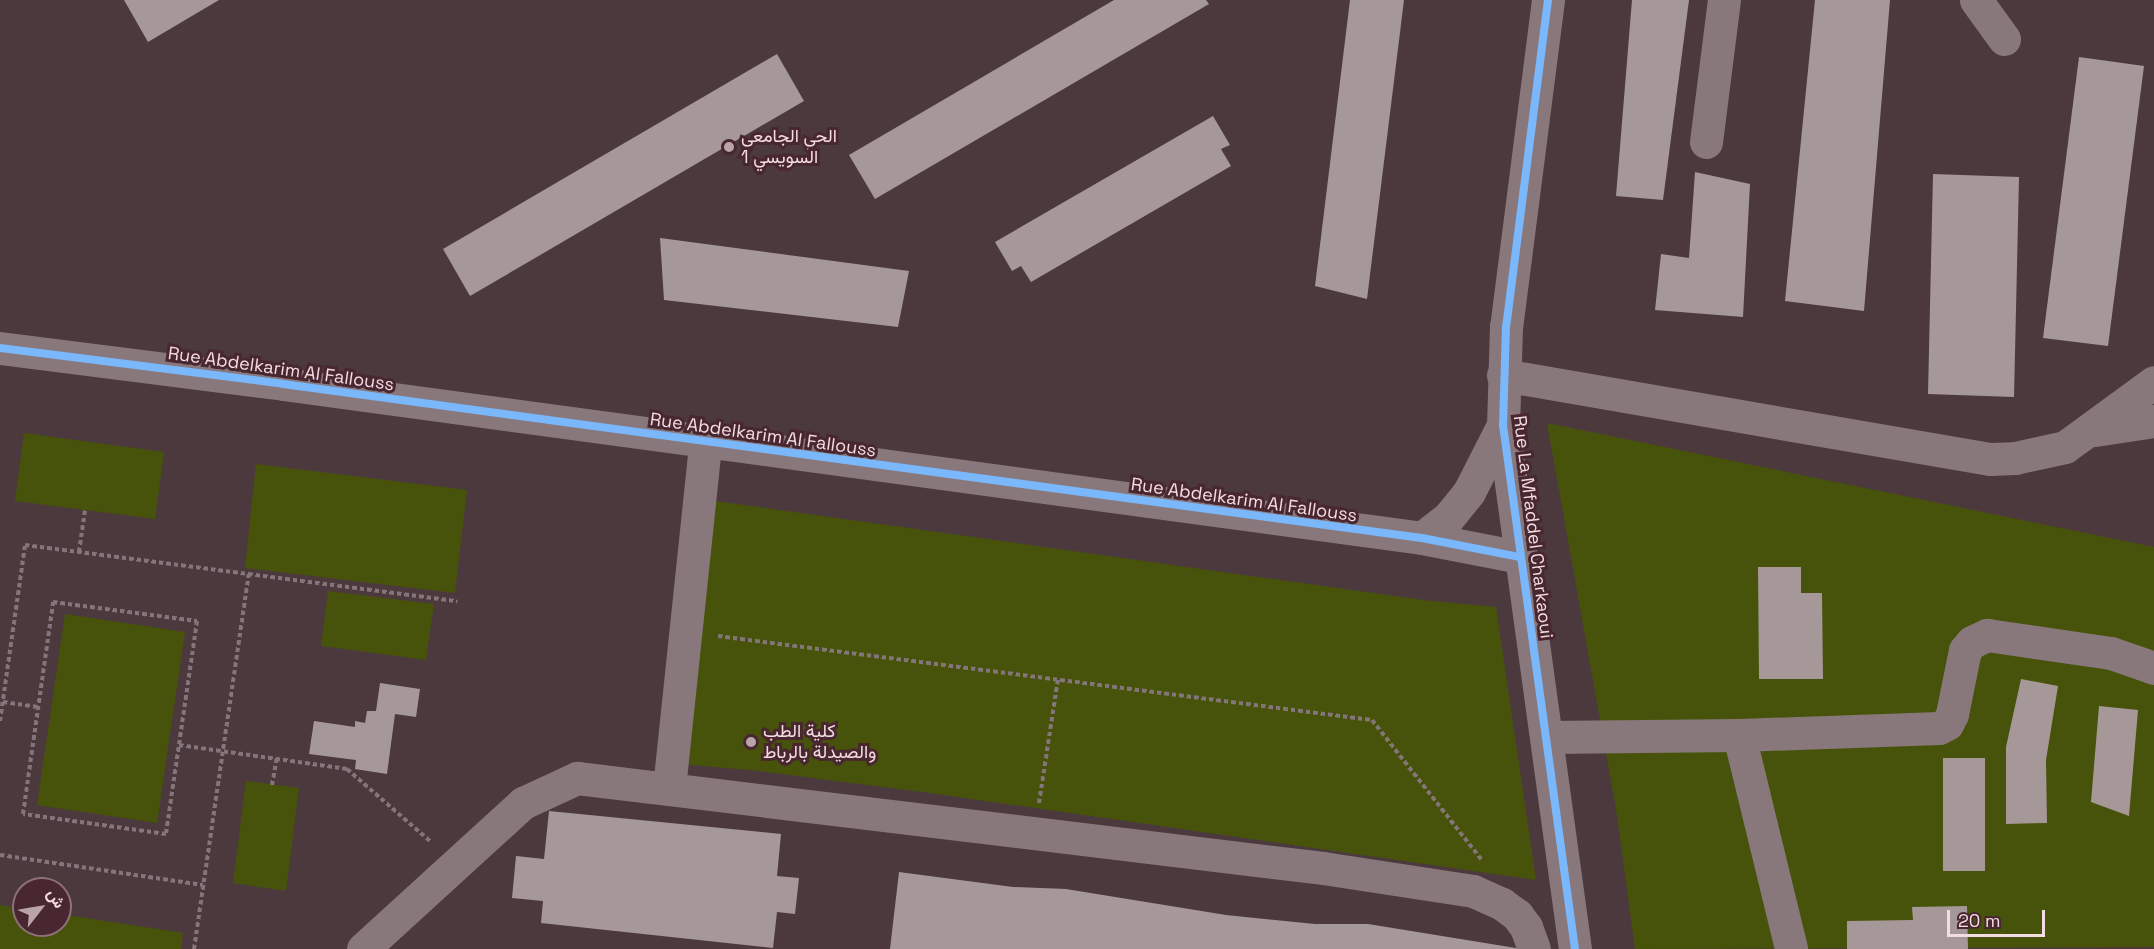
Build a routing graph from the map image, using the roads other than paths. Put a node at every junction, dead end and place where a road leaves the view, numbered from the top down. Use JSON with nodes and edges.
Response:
{"nodes":[{"id":1,"x":1548,"y":0,"type":"edge"},
{"id":2,"x":1724,"y":0,"type":"edge"},
{"id":3,"x":1976,"y":0,"type":"edge"},
{"id":4,"x":2004,"y":39,"type":"dead end"},
{"id":5,"x":1706,"y":142,"type":"dead end"},
{"id":6,"x":0,"y":348,"type":"edge"},
{"id":7,"x":1503,"y":375,"type":"junction"},
{"id":8,"x":2154,"y":382,"type":"edge"},
{"id":9,"x":2154,"y":421,"type":"edge"},
{"id":10,"x":1503,"y":425,"type":"junction"},
{"id":11,"x":2087,"y":432,"type":"junction"},
{"id":12,"x":705,"y":442,"type":"junction"},
{"id":13,"x":1422,"y":538,"type":"junction"},
{"id":14,"x":1521,"y":557,"type":"junction"},
{"id":15,"x":2154,"y":668,"type":"edge"},
{"id":16,"x":1738,"y":735,"type":"junction"},
{"id":17,"x":1547,"y":737,"type":"junction"},
{"id":18,"x":669,"y":788,"type":"junction"},
{"id":19,"x":363,"y":949,"type":"edge"},
{"id":20,"x":1534,"y":949,"type":"edge"},
{"id":21,"x":1575,"y":949,"type":"edge"},
{"id":22,"x":1791,"y":949,"type":"edge"}],
"edges":[{"from":1,"to":7,"type":"street","name":"Rue La Mfaddel Charkaoui"},
{"from":2,"to":5,"type":"street"},
{"from":3,"to":4,"type":"street"},
{"from":6,"to":12,"type":"street","name":"Rue Abdelkarim Al Fallouss"},
{"from":7,"to":10,"type":"street","name":"Rue La Mfaddel Charkaoui"},
{"from":7,"to":11,"type":"street"},
{"from":8,"to":11,"type":"street"},
{"from":9,"to":11,"type":"street"},
{"from":10,"to":13,"type":"street"},
{"from":10,"to":14,"type":"street","name":"Rue La Mfaddel Charkaoui"},
{"from":12,"to":13,"type":"street","name":"Rue Abdelkarim Al Fallouss"},
{"from":12,"to":18,"type":"street"},
{"from":13,"to":14,"type":"street","name":"Rue Abdelkarim Al Fallouss"},
{"from":14,"to":17,"type":"street","name":"Rue La Mfaddel Charkaoui"},
{"from":15,"to":16,"type":"street"},
{"from":16,"to":17,"type":"street"},
{"from":16,"to":22,"type":"street"},
{"from":17,"to":21,"type":"street","name":"Rue La Mfaddel Charkaoui"},
{"from":18,"to":19,"type":"street"},
{"from":18,"to":20,"type":"street"}]}
